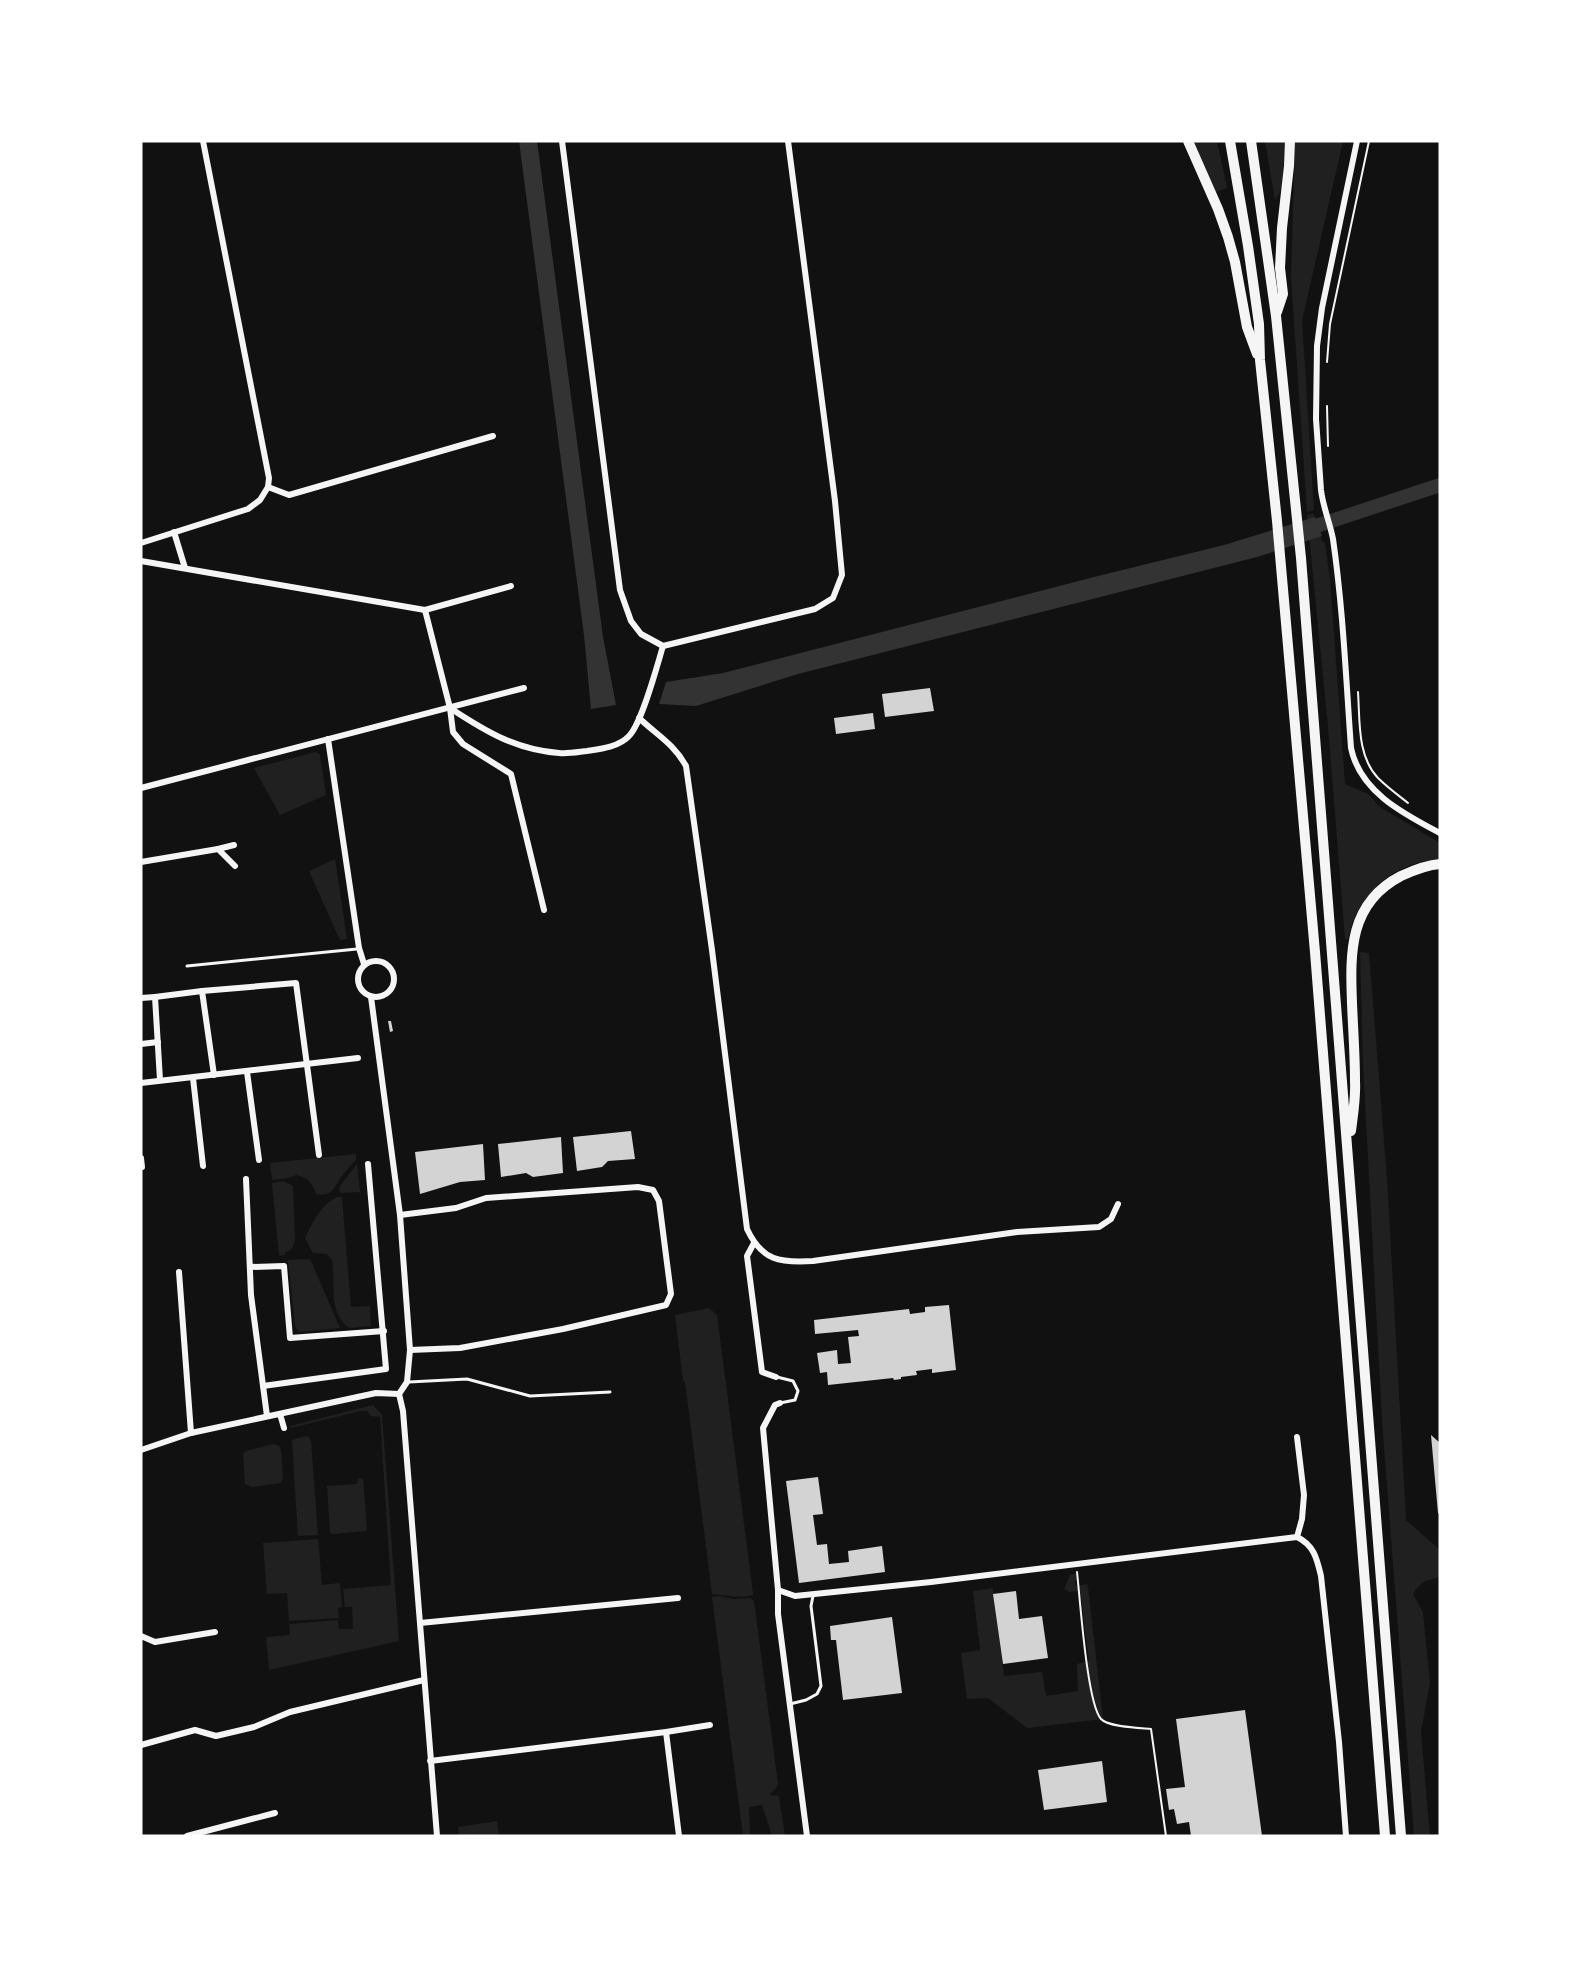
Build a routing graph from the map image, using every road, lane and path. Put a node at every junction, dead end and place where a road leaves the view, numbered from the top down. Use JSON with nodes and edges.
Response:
{"nodes":[{"id":1,"x":203,"y":141,"type":"edge"},
{"id":2,"x":562,"y":141,"type":"edge"},
{"id":3,"x":788,"y":141,"type":"edge"},
{"id":4,"x":1188,"y":141,"type":"edge"},
{"id":5,"x":1230,"y":141,"type":"edge"},
{"id":6,"x":1251,"y":141,"type":"edge"},
{"id":7,"x":1290,"y":141,"type":"edge"},
{"id":8,"x":1357,"y":141,"type":"edge"},
{"id":9,"x":1369,"y":141,"type":"edge"},
{"id":10,"x":1276,"y":316,"type":"junction"},
{"id":11,"x":1260,"y":360,"type":"junction"},
{"id":12,"x":1326,"y":369,"type":"dead end"},
{"id":13,"x":1326,"y":401,"type":"dead end"},
{"id":14,"x":493,"y":436,"type":"dead end"},
{"id":15,"x":1328,"y":445,"type":"dead end"},
{"id":16,"x":268,"y":487,"type":"junction"},
{"id":17,"x":174,"y":532,"type":"junction"},
{"id":18,"x":141,"y":543,"type":"edge"},
{"id":19,"x":141,"y":561,"type":"edge"},
{"id":20,"x":185,"y":568,"type":"junction"},
{"id":21,"x":511,"y":586,"type":"dead end"},
{"id":22,"x":425,"y":610,"type":"junction"},
{"id":23,"x":663,"y":646,"type":"junction"},
{"id":24,"x":524,"y":688,"type":"dead end"},
{"id":25,"x":1358,"y":692,"type":"dead end"},
{"id":26,"x":450,"y":708,"type":"junction"},
{"id":27,"x":639,"y":718,"type":"junction"},
{"id":28,"x":328,"y":738,"type":"junction"},
{"id":29,"x":141,"y":788,"type":"edge"},
{"id":30,"x":1413,"y":808,"type":"dead end"},
{"id":31,"x":1440,"y":833,"type":"edge"},
{"id":32,"x":234,"y":845,"type":"dead end"},
{"id":33,"x":218,"y":849,"type":"junction"},
{"id":34,"x":141,"y":862,"type":"edge"},
{"id":35,"x":1440,"y":864,"type":"edge"},
{"id":36,"x":235,"y":866,"type":"dead end"},
{"id":37,"x":544,"y":910,"type":"dead end"},
{"id":38,"x":359,"y":948,"type":"junction"},
{"id":39,"x":364,"y":964,"type":"junction"},
{"id":40,"x":187,"y":966,"type":"dead end"},
{"id":41,"x":202,"y":991,"type":"junction"},
{"id":42,"x":155,"y":997,"type":"junction"},
{"id":43,"x":371,"y":997,"type":"junction"},
{"id":44,"x":141,"y":998,"type":"edge"},
{"id":45,"x":158,"y":1042,"type":"junction"},
{"id":46,"x":141,"y":1044,"type":"edge"},
{"id":47,"x":358,"y":1058,"type":"dead end"},
{"id":48,"x":307,"y":1065,"type":"junction"},
{"id":49,"x":248,"y":1072,"type":"junction"},
{"id":50,"x":214,"y":1076,"type":"junction"},
{"id":51,"x":193,"y":1078,"type":"junction"},
{"id":52,"x":160,"y":1080,"type":"junction"},
{"id":53,"x":141,"y":1083,"type":"edge"},
{"id":54,"x":319,"y":1155,"type":"dead end"},
{"id":55,"x":141,"y":1158,"type":"edge"},
{"id":56,"x":259,"y":1160,"type":"dead end"},
{"id":57,"x":1349,"y":1161,"type":"junction"},
{"id":58,"x":368,"y":1164,"type":"dead end"},
{"id":59,"x":203,"y":1166,"type":"dead end"},
{"id":60,"x":142,"y":1167,"type":"edge"},
{"id":61,"x":246,"y":1179,"type":"dead end"},
{"id":62,"x":1118,"y":1204,"type":"dead end"},
{"id":63,"x":400,"y":1215,"type":"junction"},
{"id":64,"x":754,"y":1243,"type":"junction"},
{"id":65,"x":250,"y":1268,"type":"junction"},
{"id":66,"x":178,"y":1272,"type":"dead end"},
{"id":67,"x":384,"y":1331,"type":"junction"},
{"id":68,"x":410,"y":1350,"type":"junction"},
{"id":69,"x":776,"y":1377,"type":"joint"},
{"id":70,"x":407,"y":1382,"type":"junction"},
{"id":71,"x":264,"y":1386,"type":"junction"},
{"id":72,"x":610,"y":1392,"type":"dead end"},
{"id":73,"x":399,"y":1395,"type":"junction"},
{"id":74,"x":780,"y":1403,"type":"joint"},
{"id":75,"x":280,"y":1414,"type":"junction"},
{"id":76,"x":267,"y":1416,"type":"junction"},
{"id":77,"x":284,"y":1428,"type":"dead end"},
{"id":78,"x":191,"y":1433,"type":"junction"},
{"id":79,"x":1297,"y":1437,"type":"dead end"},
{"id":80,"x":141,"y":1450,"type":"edge"},
{"id":81,"x":1297,"y":1537,"type":"junction"},
{"id":82,"x":1076,"y":1565,"type":"junction"},
{"id":83,"x":778,"y":1590,"type":"junction"},
{"id":84,"x":813,"y":1594,"type":"junction"},
{"id":85,"x":678,"y":1598,"type":"dead end"},
{"id":86,"x":420,"y":1623,"type":"junction"},
{"id":87,"x":215,"y":1632,"type":"dead end"},
{"id":88,"x":141,"y":1636,"type":"edge"},
{"id":89,"x":424,"y":1680,"type":"junction"},
{"id":90,"x":789,"y":1704,"type":"junction"},
{"id":91,"x":710,"y":1725,"type":"dead end"},
{"id":92,"x":666,"y":1732,"type":"junction"},
{"id":93,"x":141,"y":1745,"type":"edge"},
{"id":94,"x":430,"y":1761,"type":"junction"},
{"id":95,"x":275,"y":1813,"type":"dead end"},
{"id":96,"x":187,"y":1836,"type":"edge"},
{"id":97,"x":437,"y":1836,"type":"edge"},
{"id":98,"x":679,"y":1836,"type":"edge"},
{"id":99,"x":807,"y":1836,"type":"edge"},
{"id":100,"x":1166,"y":1836,"type":"edge"},
{"id":101,"x":1346,"y":1836,"type":"edge"},
{"id":102,"x":1385,"y":1836,"type":"edge"},
{"id":103,"x":1401,"y":1836,"type":"edge"}],
"edges":[{"from":1,"to":16,"type":"street"},
{"from":2,"to":23,"type":"street"},
{"from":3,"to":23,"type":"street"},
{"from":4,"to":11,"type":"highway"},
{"from":5,"to":11,"type":"highway"},
{"from":6,"to":10,"type":"highway"},
{"from":7,"to":10,"type":"highway"},
{"from":8,"to":31,"type":"street"},
{"from":9,"to":12,"type":"path"},
{"from":10,"to":57,"type":"highway"},
{"from":11,"to":102,"type":"highway"},
{"from":13,"to":15,"type":"path"},
{"from":14,"to":16,"type":"street"},
{"from":16,"to":17,"type":"street"},
{"from":17,"to":18,"type":"street"},
{"from":17,"to":20,"type":"street"},
{"from":19,"to":20,"type":"street"},
{"from":20,"to":22,"type":"street"},
{"from":21,"to":22,"type":"street"},
{"from":22,"to":26,"type":"street"},
{"from":23,"to":27,"type":"street"},
{"from":24,"to":26,"type":"street"},
{"from":25,"to":30,"type":"path"},
{"from":26,"to":27,"type":"street"},
{"from":26,"to":28,"type":"street"},
{"from":26,"to":37,"type":"street"},
{"from":27,"to":64,"type":"street"},
{"from":28,"to":29,"type":"street"},
{"from":28,"to":38,"type":"street"},
{"from":32,"to":33,"type":"street"},
{"from":33,"to":34,"type":"street"},
{"from":33,"to":36,"type":"street"},
{"from":35,"to":57,"type":"highway"},
{"from":38,"to":39,"type":"street"},
{"from":38,"to":40,"type":"lane"},
{"from":39,"to":43,"type":"street"},
{"from":39,"to":43,"type":"street"},
{"from":41,"to":42,"type":"street"},
{"from":41,"to":48,"type":"street"},
{"from":41,"to":50,"type":"street"},
{"from":42,"to":44,"type":"street"},
{"from":42,"to":45,"type":"street"},
{"from":43,"to":63,"type":"street"},
{"from":45,"to":46,"type":"street"},
{"from":45,"to":52,"type":"street"},
{"from":47,"to":48,"type":"street"},
{"from":48,"to":49,"type":"street"},
{"from":48,"to":54,"type":"street"},
{"from":49,"to":50,"type":"street"},
{"from":49,"to":56,"type":"street"},
{"from":50,"to":51,"type":"street"},
{"from":51,"to":52,"type":"street"},
{"from":51,"to":59,"type":"street"},
{"from":52,"to":53,"type":"street"},
{"from":55,"to":60,"type":"street"},
{"from":57,"to":103,"type":"highway"},
{"from":58,"to":67,"type":"street"},
{"from":61,"to":65,"type":"street"},
{"from":62,"to":64,"type":"street"},
{"from":63,"to":68,"type":"street"},
{"from":63,"to":68,"type":"street"},
{"from":64,"to":69,"type":"street"},
{"from":65,"to":67,"type":"street"},
{"from":65,"to":71,"type":"street"},
{"from":66,"to":78,"type":"street"},
{"from":67,"to":71,"type":"street"},
{"from":68,"to":70,"type":"street"},
{"from":69,"to":74,"type":"lane"},
{"from":70,"to":72,"type":"lane"},
{"from":70,"to":73,"type":"street"},
{"from":71,"to":76,"type":"street"},
{"from":73,"to":75,"type":"street"},
{"from":73,"to":86,"type":"street"},
{"from":74,"to":83,"type":"street"},
{"from":75,"to":76,"type":"street"},
{"from":75,"to":77,"type":"street"},
{"from":76,"to":78,"type":"street"},
{"from":78,"to":80,"type":"street"},
{"from":79,"to":81,"type":"street"},
{"from":81,"to":82,"type":"street"},
{"from":81,"to":101,"type":"street"},
{"from":82,"to":84,"type":"street"},
{"from":82,"to":100,"type":"path"},
{"from":83,"to":84,"type":"street"},
{"from":83,"to":90,"type":"street"},
{"from":84,"to":90,"type":"lane"},
{"from":85,"to":86,"type":"street"},
{"from":86,"to":89,"type":"street"},
{"from":87,"to":88,"type":"street"},
{"from":89,"to":93,"type":"street"},
{"from":89,"to":94,"type":"street"},
{"from":90,"to":99,"type":"street"},
{"from":91,"to":92,"type":"street"},
{"from":92,"to":94,"type":"street"},
{"from":92,"to":98,"type":"street"},
{"from":94,"to":97,"type":"street"},
{"from":95,"to":96,"type":"street"}]}
